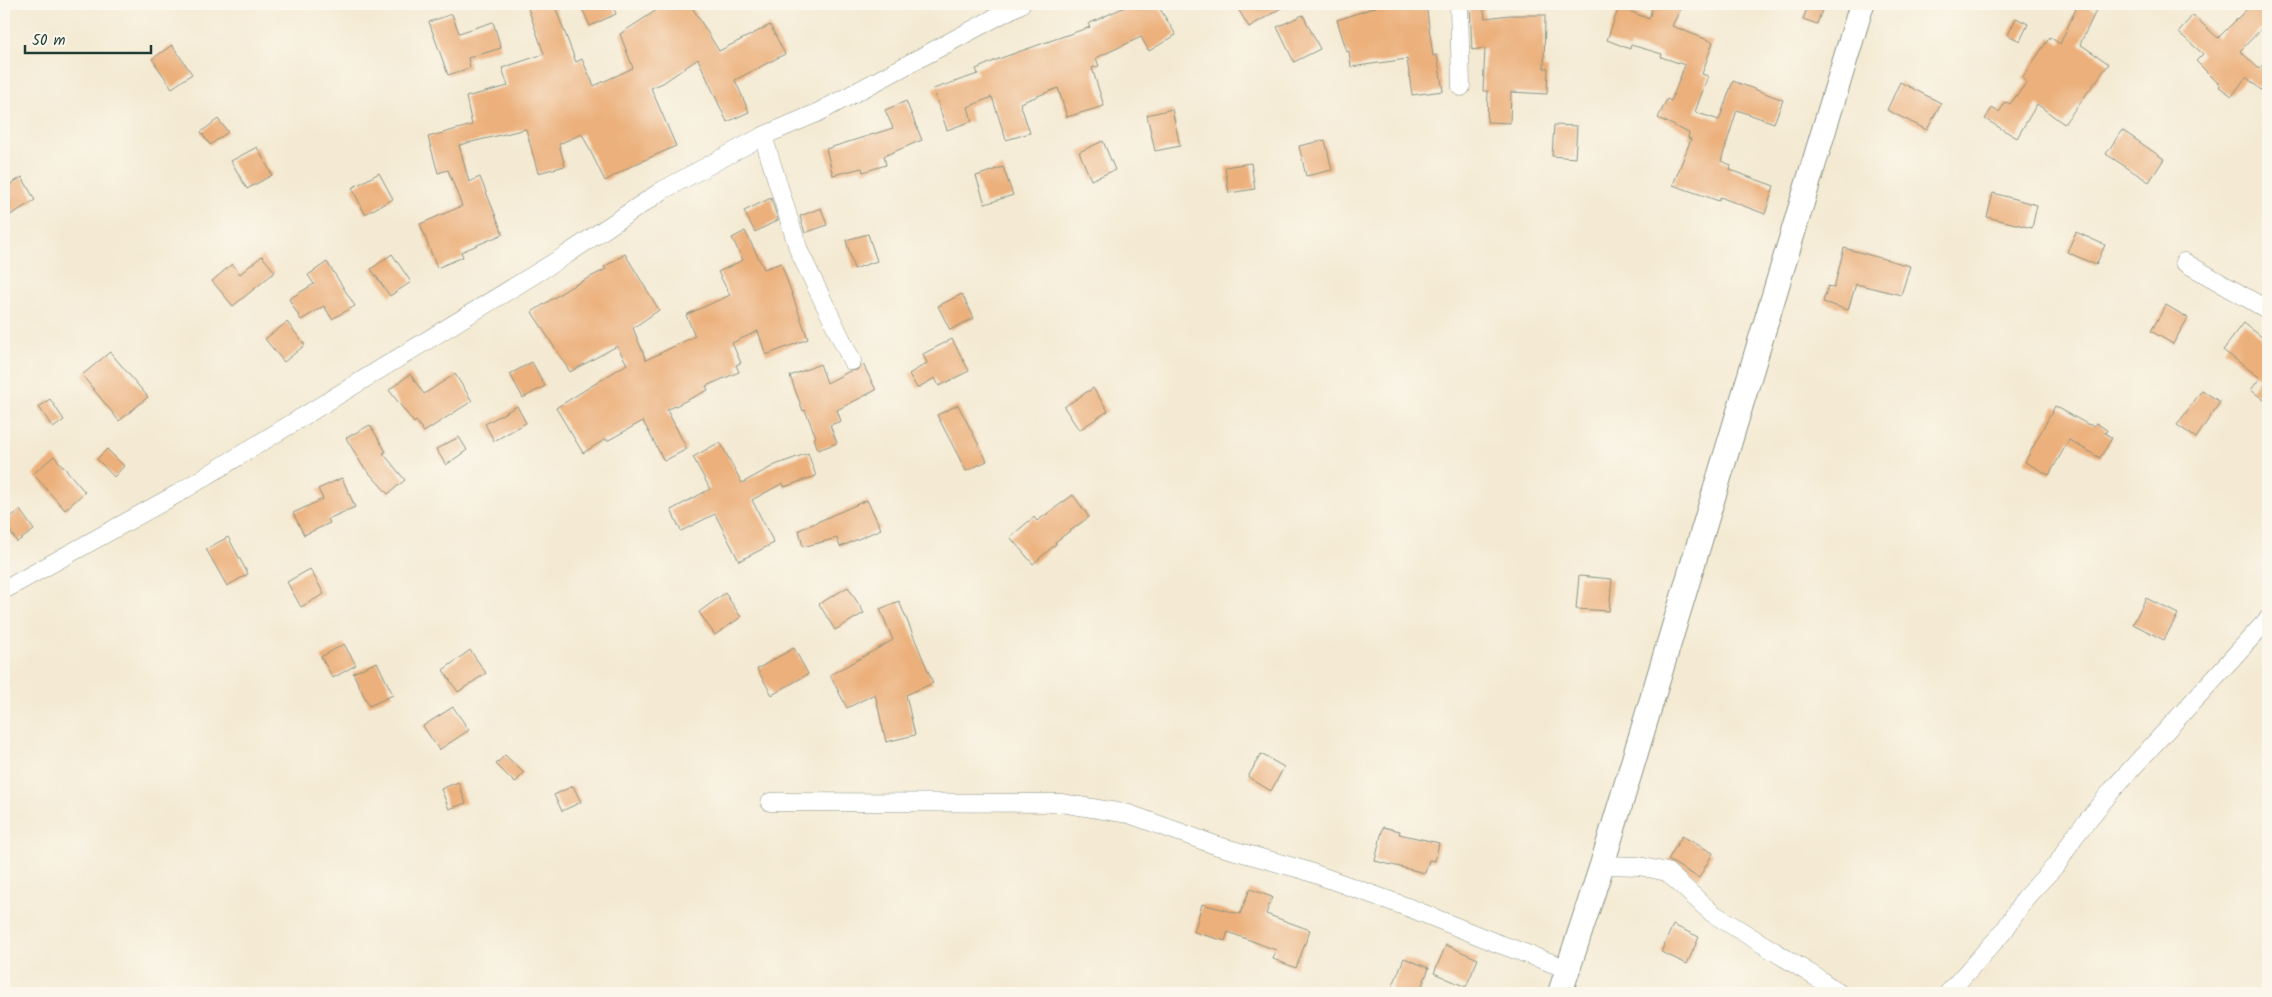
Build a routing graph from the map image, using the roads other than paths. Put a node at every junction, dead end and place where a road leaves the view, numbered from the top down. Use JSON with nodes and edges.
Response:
{"nodes":[{"id":1,"x":1021,"y":4,"type":"edge"},
{"id":2,"x":1459,"y":4,"type":"edge"},
{"id":3,"x":1862,"y":4,"type":"edge"},
{"id":4,"x":1461,"y":87,"type":"dead end"},
{"id":5,"x":762,"y":136,"type":"junction"},
{"id":6,"x":2184,"y":262,"type":"dead end"},
{"id":7,"x":2268,"y":310,"type":"edge"},
{"id":8,"x":852,"y":360,"type":"dead end"},
{"id":9,"x":4,"y":590,"type":"edge"},
{"id":10,"x":2268,"y":619,"type":"edge"},
{"id":11,"x":770,"y":802,"type":"dead end"},
{"id":12,"x":1602,"y":864,"type":"junction"},
{"id":13,"x":1568,"y":969,"type":"junction"},
{"id":14,"x":1560,"y":993,"type":"edge"},
{"id":15,"x":1839,"y":993,"type":"edge"},
{"id":16,"x":1948,"y":993,"type":"edge"}],
"edges":[{"from":1,"to":5,"type":"street"},
{"from":2,"to":4,"type":"street"},
{"from":3,"to":12,"type":"main road"},
{"from":5,"to":8,"type":"street"},
{"from":5,"to":9,"type":"street"},
{"from":6,"to":7,"type":"street"},
{"from":10,"to":16,"type":"street"},
{"from":11,"to":13,"type":"street"},
{"from":12,"to":13,"type":"main road"},
{"from":12,"to":15,"type":"street"},
{"from":13,"to":14,"type":"main road"}]}
